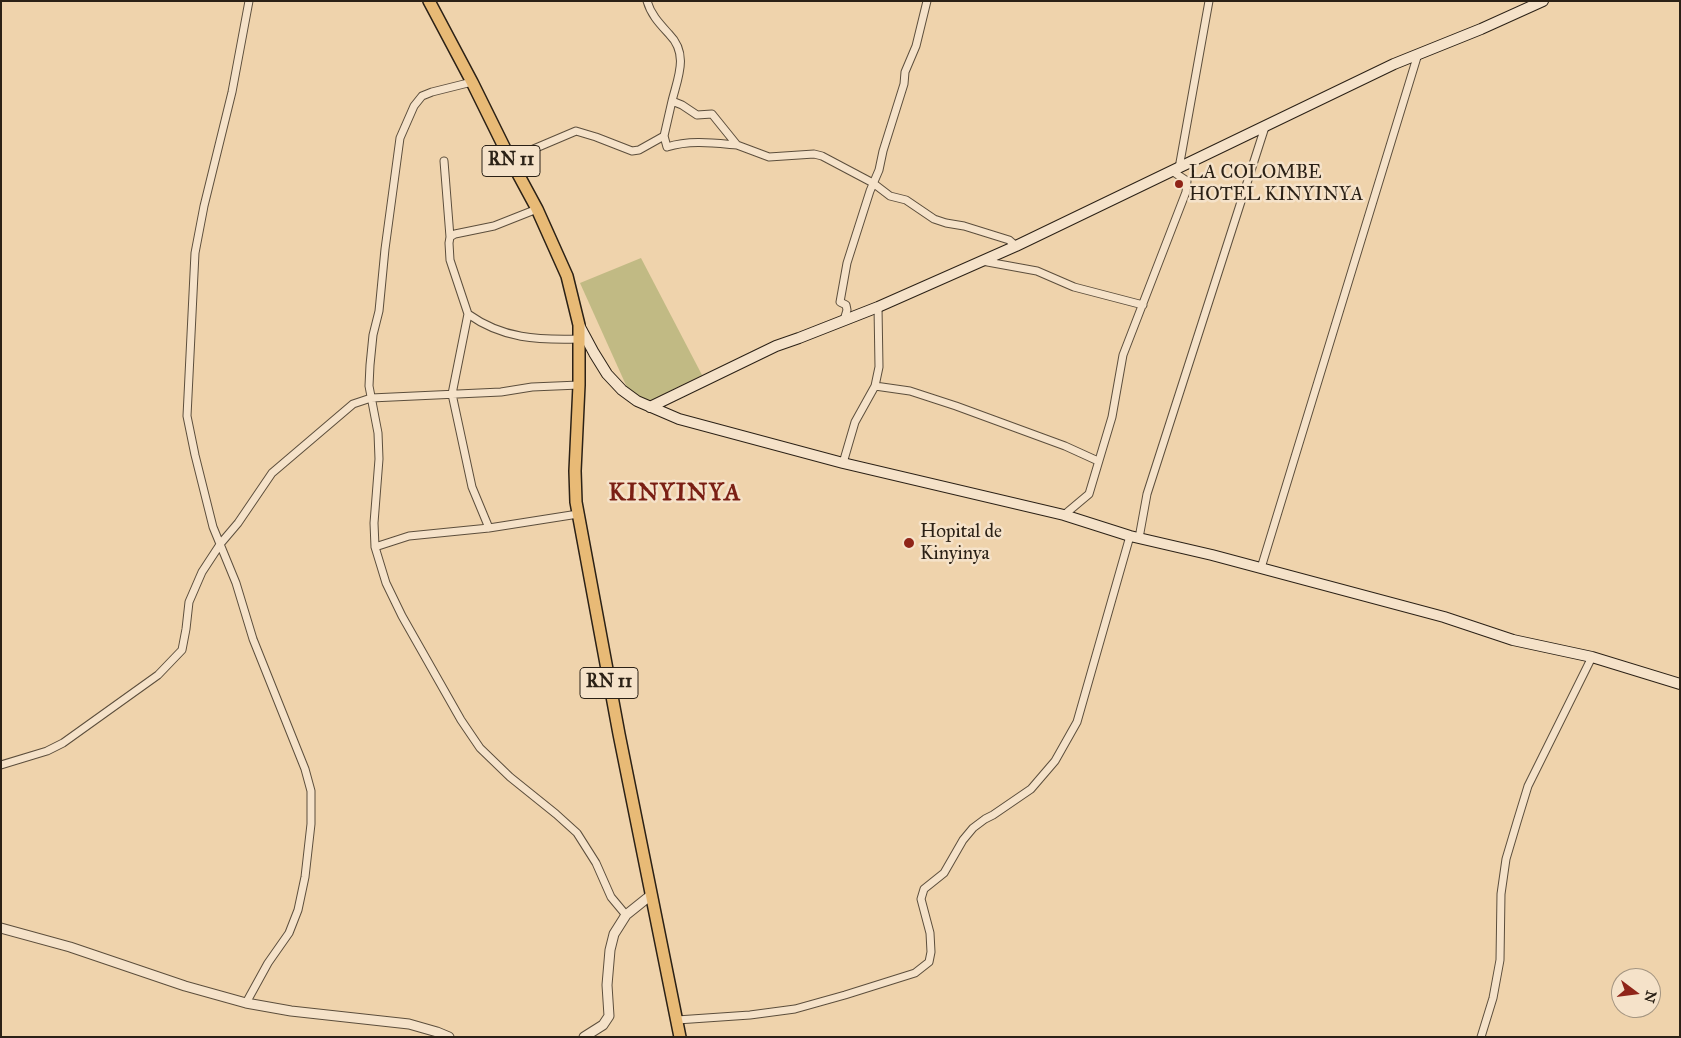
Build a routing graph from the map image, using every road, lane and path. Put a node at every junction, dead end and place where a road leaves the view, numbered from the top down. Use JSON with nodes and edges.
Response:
{"nodes":[{"id":1,"x":249,"y":1,"type":"edge"},
{"id":2,"x":429,"y":1,"type":"edge"},
{"id":3,"x":647,"y":1,"type":"edge"},
{"id":4,"x":926,"y":1,"type":"edge"},
{"id":5,"x":1209,"y":1,"type":"edge"},
{"id":6,"x":1543,"y":1,"type":"edge"},
{"id":7,"x":1418,"y":54,"type":"junction"},
{"id":8,"x":472,"y":82,"type":"junction"},
{"id":9,"x":672,"y":101,"type":"junction"},
{"id":10,"x":1265,"y":127,"type":"junction"},
{"id":11,"x":664,"y":136,"type":"junction"},
{"id":12,"x":737,"y":145,"type":"junction"},
{"id":13,"x":510,"y":159,"type":"junction"},
{"id":14,"x":444,"y":161,"type":"dead end"},
{"id":15,"x":1175,"y":169,"type":"junction"},
{"id":16,"x":873,"y":184,"type":"junction"},
{"id":17,"x":537,"y":209,"type":"junction"},
{"id":18,"x":450,"y":237,"type":"junction"},
{"id":19,"x":1016,"y":246,"type":"junction"},
{"id":20,"x":982,"y":261,"type":"junction"},
{"id":21,"x":1143,"y":305,"type":"junction"},
{"id":22,"x":878,"y":307,"type":"junction"},
{"id":23,"x":468,"y":314,"type":"junction"},
{"id":24,"x":844,"y":320,"type":"junction"},
{"id":25,"x":579,"y":325,"type":"junction"},
{"id":26,"x":578,"y":339,"type":"junction"},
{"id":27,"x":579,"y":385,"type":"junction"},
{"id":28,"x":875,"y":386,"type":"junction"},
{"id":29,"x":452,"y":394,"type":"junction"},
{"id":30,"x":371,"y":398,"type":"junction"},
{"id":31,"x":650,"y":407,"type":"junction"},
{"id":32,"x":1098,"y":461,"type":"junction"},
{"id":33,"x":843,"y":463,"type":"junction"},
{"id":34,"x":578,"y":514,"type":"junction"},
{"id":35,"x":1064,"y":515,"type":"junction"},
{"id":36,"x":489,"y":528,"type":"junction"},
{"id":37,"x":1135,"y":537,"type":"junction"},
{"id":38,"x":220,"y":543,"type":"junction"},
{"id":39,"x":375,"y":547,"type":"junction"},
{"id":40,"x":1261,"y":568,"type":"junction"},
{"id":41,"x":1592,"y":657,"type":"junction"},
{"id":42,"x":1680,"y":684,"type":"edge"},
{"id":43,"x":1,"y":765,"type":"edge"},
{"id":44,"x":651,"y":895,"type":"junction"},
{"id":45,"x":626,"y":915,"type":"junction"},
{"id":46,"x":1,"y":928,"type":"edge"},
{"id":47,"x":246,"y":1003,"type":"junction"},
{"id":48,"x":677,"y":1020,"type":"junction"},
{"id":49,"x":449,"y":1037,"type":"edge"},
{"id":50,"x":584,"y":1037,"type":"edge"},
{"id":51,"x":680,"y":1037,"type":"edge"},
{"id":52,"x":1481,"y":1037,"type":"edge"}],
"edges":[{"from":1,"to":38,"type":"street"},
{"from":2,"to":8,"type":"main road","number":"RN 11"},
{"from":3,"to":9,"type":"street"},
{"from":4,"to":16,"type":"street"},
{"from":5,"to":15,"type":"street"},
{"from":6,"to":7,"type":"main road"},
{"from":7,"to":10,"type":"main road"},
{"from":7,"to":40,"type":"street"},
{"from":8,"to":13,"type":"main road","number":"RN 11"},
{"from":8,"to":30,"type":"street"},
{"from":9,"to":11,"type":"street"},
{"from":9,"to":12,"type":"street"},
{"from":10,"to":15,"type":"main road"},
{"from":10,"to":37,"type":"street"},
{"from":11,"to":12,"type":"street"},
{"from":11,"to":13,"type":"street"},
{"from":12,"to":16,"type":"street"},
{"from":13,"to":17,"type":"main road","number":"RN 11"},
{"from":14,"to":18,"type":"street"},
{"from":15,"to":19,"type":"main road"},
{"from":15,"to":21,"type":"street"},
{"from":16,"to":19,"type":"street"},
{"from":16,"to":24,"type":"street"},
{"from":17,"to":18,"type":"street"},
{"from":17,"to":25,"type":"main road","number":"RN 11"},
{"from":18,"to":23,"type":"street"},
{"from":19,"to":20,"type":"main road"},
{"from":20,"to":21,"type":"street"},
{"from":20,"to":22,"type":"main road"},
{"from":21,"to":32,"type":"street"},
{"from":22,"to":24,"type":"main road"},
{"from":22,"to":28,"type":"street"},
{"from":23,"to":26,"type":"street"},
{"from":23,"to":29,"type":"street"},
{"from":24,"to":31,"type":"main road"},
{"from":25,"to":26,"type":"main road","number":"RN 11"},
{"from":25,"to":31,"type":"main road"},
{"from":26,"to":27,"type":"main road","number":"RN 11"},
{"from":27,"to":29,"type":"street"},
{"from":27,"to":34,"type":"main road","number":"RN 11"},
{"from":28,"to":32,"type":"street"},
{"from":28,"to":33,"type":"street"},
{"from":29,"to":30,"type":"street"},
{"from":29,"to":36,"type":"street"},
{"from":30,"to":38,"type":"street"},
{"from":30,"to":39,"type":"street"},
{"from":31,"to":33,"type":"main road"},
{"from":32,"to":35,"type":"street"},
{"from":33,"to":35,"type":"main road"},
{"from":34,"to":36,"type":"street"},
{"from":34,"to":44,"type":"main road","number":"RN 11"},
{"from":35,"to":37,"type":"main road"},
{"from":36,"to":39,"type":"street"},
{"from":37,"to":40,"type":"main road"},
{"from":37,"to":48,"type":"street"},
{"from":38,"to":43,"type":"street"},
{"from":38,"to":47,"type":"street"},
{"from":39,"to":45,"type":"street"},
{"from":40,"to":41,"type":"main road"},
{"from":41,"to":42,"type":"main road"},
{"from":41,"to":52,"type":"street"},
{"from":44,"to":45,"type":"street"},
{"from":44,"to":48,"type":"main road","number":"RN 11"},
{"from":45,"to":50,"type":"street"},
{"from":46,"to":47,"type":"street"},
{"from":47,"to":49,"type":"street"},
{"from":48,"to":51,"type":"main road","number":"RN 11"}]}
